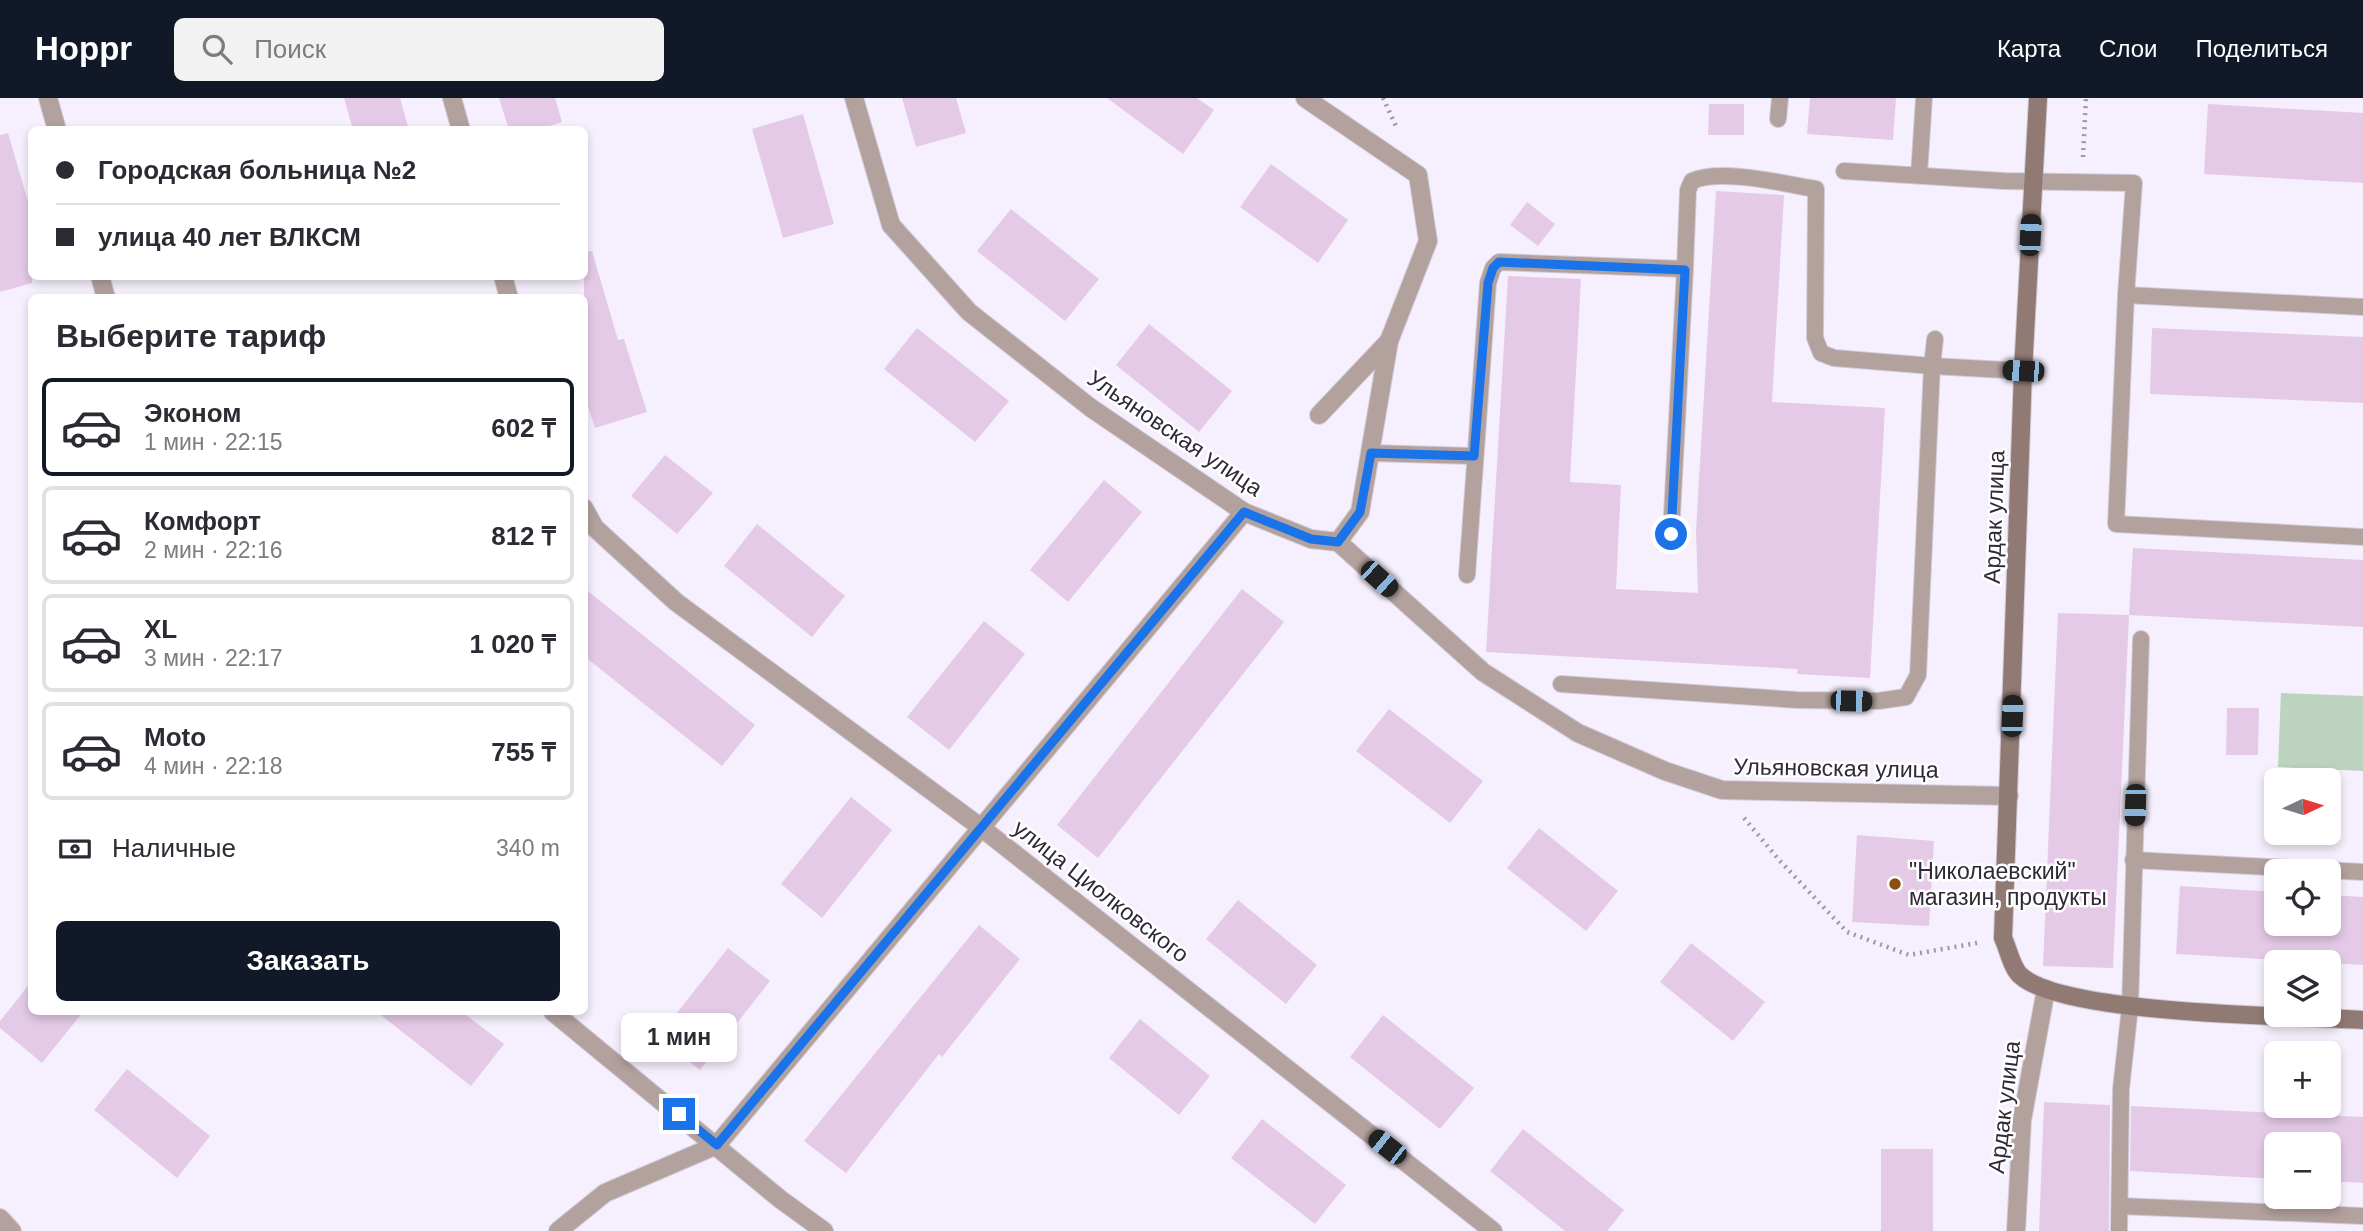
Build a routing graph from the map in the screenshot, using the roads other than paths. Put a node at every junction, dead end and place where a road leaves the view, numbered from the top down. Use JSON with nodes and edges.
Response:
{"nodes":[{"id":1,"x":48,"y":98,"type":"edge"},
{"id":2,"x":452,"y":98,"type":"edge"},
{"id":3,"x":854,"y":98,"type":"edge"},
{"id":4,"x":1305,"y":98,"type":"edge"},
{"id":5,"x":1780,"y":98,"type":"edge"},
{"id":6,"x":1924,"y":98,"type":"edge"},
{"id":7,"x":2038,"y":98,"type":"edge"},
{"id":8,"x":1778,"y":119,"type":"dead end"},
{"id":9,"x":56,"y":126,"type":"edge"},
{"id":10,"x":460,"y":126,"type":"edge"},
{"id":11,"x":1844,"y":171,"type":"dead end"},
{"id":12,"x":1919,"y":175,"type":"junction"},
{"id":13,"x":2033,"y":181,"type":"junction"},
{"id":14,"x":1685,"y":270,"type":"junction"},
{"id":15,"x":2126,"y":295,"type":"junction"},
{"id":16,"x":2363,"y":307,"type":"edge"},
{"id":17,"x":1934,"y":339,"type":"dead end"},
{"id":18,"x":1389,"y":341,"type":"junction"},
{"id":19,"x":1932,"y":366,"type":"junction"},
{"id":20,"x":2023,"y":371,"type":"junction"},
{"id":21,"x":1319,"y":415,"type":"dead end"},
{"id":22,"x":1371,"y":453,"type":"junction"},
{"id":23,"x":1474,"y":456,"type":"junction"},
{"id":24,"x":1244,"y":512,"type":"junction"},
{"id":25,"x":588,"y":516,"type":"edge"},
{"id":26,"x":1671,"y":534,"type":"dead end"},
{"id":27,"x":2363,"y":537,"type":"edge"},
{"id":28,"x":1338,"y":542,"type":"junction"},
{"id":29,"x":1467,"y":575,"type":"dead end"},
{"id":30,"x":2141,"y":639,"type":"dead end"},
{"id":31,"x":1560,"y":684,"type":"dead end"},
{"id":32,"x":2009,"y":796,"type":"junction"},
{"id":33,"x":983,"y":829,"type":"junction"},
{"id":34,"x":2133,"y":860,"type":"junction"},
{"id":35,"x":2363,"y":872,"type":"edge"},
{"id":36,"x":2046,"y":989,"type":"junction"},
{"id":37,"x":2130,"y":1007,"type":"junction"},
{"id":38,"x":557,"y":1015,"type":"edge"},
{"id":39,"x":2363,"y":1020,"type":"edge"},
{"id":40,"x":717,"y":1145,"type":"junction"},
{"id":41,"x":2120,"y":1206,"type":"junction"},
{"id":42,"x":2363,"y":1216,"type":"edge"},
{"id":43,"x":0,"y":1218,"type":"edge"},
{"id":44,"x":12,"y":1231,"type":"edge"},
{"id":45,"x":558,"y":1231,"type":"edge"},
{"id":46,"x":824,"y":1231,"type":"edge"},
{"id":47,"x":1493,"y":1231,"type":"edge"},
{"id":48,"x":2016,"y":1231,"type":"edge"},
{"id":49,"x":2119,"y":1231,"type":"edge"}],
"edges":[{"from":1,"to":9,"type":"street"},
{"from":2,"to":10,"type":"street"},
{"from":3,"to":24,"type":"street","name":"Ульяновская улица"},
{"from":4,"to":18,"type":"street"},
{"from":5,"to":8,"type":"lane"},
{"from":6,"to":12,"type":"lane"},
{"from":7,"to":13,"type":"street","name":"Ардак улица"},
{"from":11,"to":12,"type":"lane"},
{"from":12,"to":13,"type":"lane"},
{"from":13,"to":15,"type":"lane"},
{"from":13,"to":20,"type":"street","name":"Ардак улица"},
{"from":14,"to":19,"type":"lane"},
{"from":14,"to":23,"type":"lane"},
{"from":14,"to":26,"type":"lane"},
{"from":15,"to":16,"type":"lane"},
{"from":15,"to":27,"type":"lane"},
{"from":17,"to":19,"type":"lane"},
{"from":18,"to":21,"type":"street"},
{"from":18,"to":22,"type":"street"},
{"from":19,"to":20,"type":"lane"},
{"from":19,"to":31,"type":"lane"},
{"from":20,"to":32,"type":"street","name":"Ардак улица"},
{"from":22,"to":23,"type":"lane"},
{"from":22,"to":28,"type":"street"},
{"from":23,"to":29,"type":"lane"},
{"from":24,"to":28,"type":"street","name":"Ульяновская улица"},
{"from":24,"to":33,"type":"street"},
{"from":25,"to":33,"type":"street","name":"улица Циолковского"},
{"from":28,"to":32,"type":"street","name":"Ульяновская улица"},
{"from":30,"to":34,"type":"lane"},
{"from":32,"to":36,"type":"street","name":"Ардак улица"},
{"from":33,"to":40,"type":"street"},
{"from":33,"to":47,"type":"street","name":"улица Циолковского"},
{"from":34,"to":35,"type":"lane"},
{"from":34,"to":37,"type":"lane"},
{"from":36,"to":37,"type":"street"},
{"from":36,"to":48,"type":"street","name":"Ардак улица"},
{"from":37,"to":39,"type":"street"},
{"from":37,"to":41,"type":"lane"},
{"from":38,"to":40,"type":"street"},
{"from":40,"to":45,"type":"street"},
{"from":40,"to":46,"type":"street"},
{"from":41,"to":42,"type":"lane"},
{"from":41,"to":49,"type":"lane"},
{"from":43,"to":44,"type":"street"}]}
